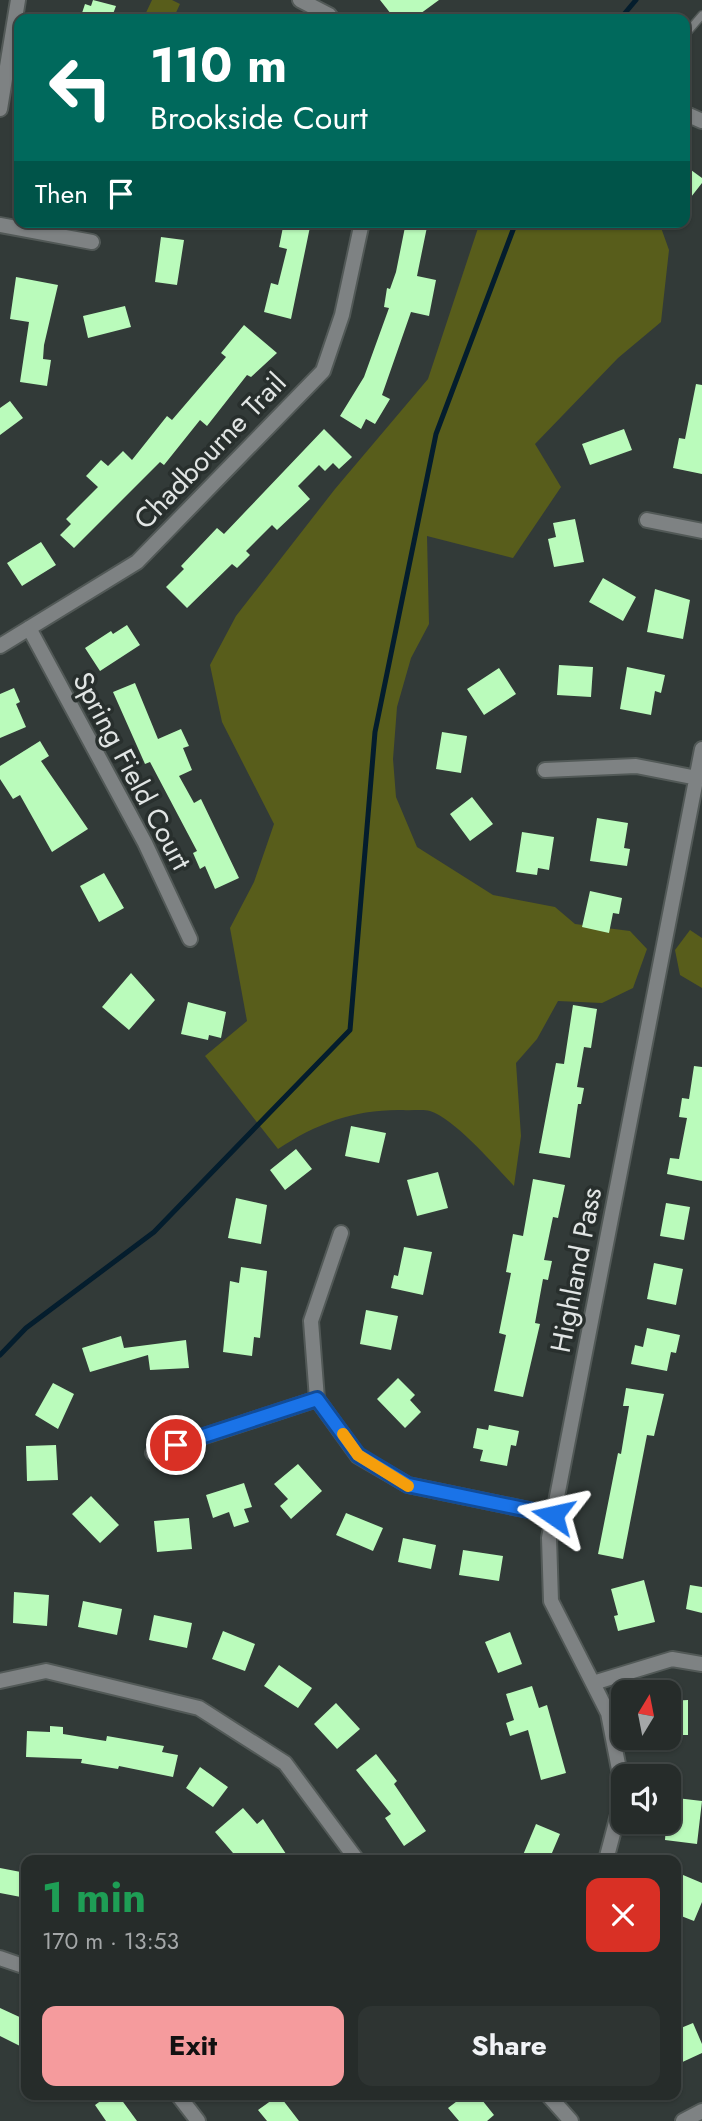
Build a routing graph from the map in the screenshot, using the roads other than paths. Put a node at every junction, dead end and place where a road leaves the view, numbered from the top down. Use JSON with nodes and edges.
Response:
{"nodes":[{"id":1,"x":300,"y":0,"type":"edge"},
{"id":2,"x":327,"y":14,"type":"edge"},
{"id":3,"x":702,"y":15,"type":"edge"},
{"id":4,"x":14,"y":24,"type":"edge"},
{"id":5,"x":690,"y":29,"type":"edge"},
{"id":6,"x":0,"y":108,"type":"edge"},
{"id":7,"x":16,"y":228,"type":"edge"},
{"id":8,"x":361,"y":228,"type":"edge"},
{"id":9,"x":92,"y":242,"type":"dead end"},
{"id":10,"x":647,"y":520,"type":"dead end"},
{"id":11,"x":702,"y":531,"type":"edge"},
{"id":12,"x":29,"y":628,"type":"junction"},
{"id":13,"x":0,"y":646,"type":"edge"},
{"id":14,"x":702,"y":749,"type":"edge"},
{"id":15,"x":545,"y":770,"type":"dead end"},
{"id":16,"x":697,"y":778,"type":"junction"},
{"id":17,"x":190,"y":939,"type":"dead end"},
{"id":18,"x":341,"y":1233,"type":"dead end"},
{"id":19,"x":317,"y":1399,"type":"junction"},
{"id":20,"x":153,"y":1453,"type":"dead end"},
{"id":21,"x":553,"y":1515,"type":"junction"},
{"id":22,"x":702,"y":1664,"type":"edge"},
{"id":23,"x":0,"y":1681,"type":"edge"},
{"id":24,"x":593,"y":1683,"type":"junction"},
{"id":25,"x":618,"y":1764,"type":"edge"},
{"id":26,"x":613,"y":1834,"type":"edge"},
{"id":27,"x":352,"y":1855,"type":"edge"},
{"id":28,"x":607,"y":1855,"type":"edge"},
{"id":29,"x":0,"y":1958,"type":"edge"},
{"id":30,"x":21,"y":1965,"type":"edge"},
{"id":31,"x":182,"y":2100,"type":"edge"},
{"id":32,"x":553,"y":2100,"type":"edge"},
{"id":33,"x":702,"y":2111,"type":"edge"},
{"id":34,"x":198,"y":2121,"type":"edge"},
{"id":35,"x":572,"y":2121,"type":"edge"},
{"id":36,"x":683,"y":2121,"type":"edge"}],
"edges":[{"from":1,"to":2,"type":"street"},
{"from":3,"to":5,"type":"lane"},
{"from":4,"to":6,"type":"street"},
{"from":7,"to":9,"type":"street"},
{"from":8,"to":12,"type":"street","name":"Chadbourne Trail"},
{"from":10,"to":11,"type":"street"},
{"from":12,"to":13,"type":"street","name":"Chadbourne Trail"},
{"from":12,"to":17,"type":"street","name":"Spring Field Court"},
{"from":14,"to":16,"type":"street","name":"Highland Pass"},
{"from":15,"to":16,"type":"street"},
{"from":16,"to":21,"type":"street","name":"Highland Pass"},
{"from":18,"to":19,"type":"street"},
{"from":19,"to":20,"type":"street"},
{"from":19,"to":21,"type":"street"},
{"from":21,"to":24,"type":"street","name":"Highland Pass"},
{"from":22,"to":24,"type":"street"},
{"from":23,"to":27,"type":"street"},
{"from":24,"to":25,"type":"street","name":"Highland Pass"},
{"from":26,"to":28,"type":"street"},
{"from":29,"to":30,"type":"street"},
{"from":31,"to":34,"type":"street"},
{"from":32,"to":35,"type":"street"},
{"from":33,"to":36,"type":"street"}]}
